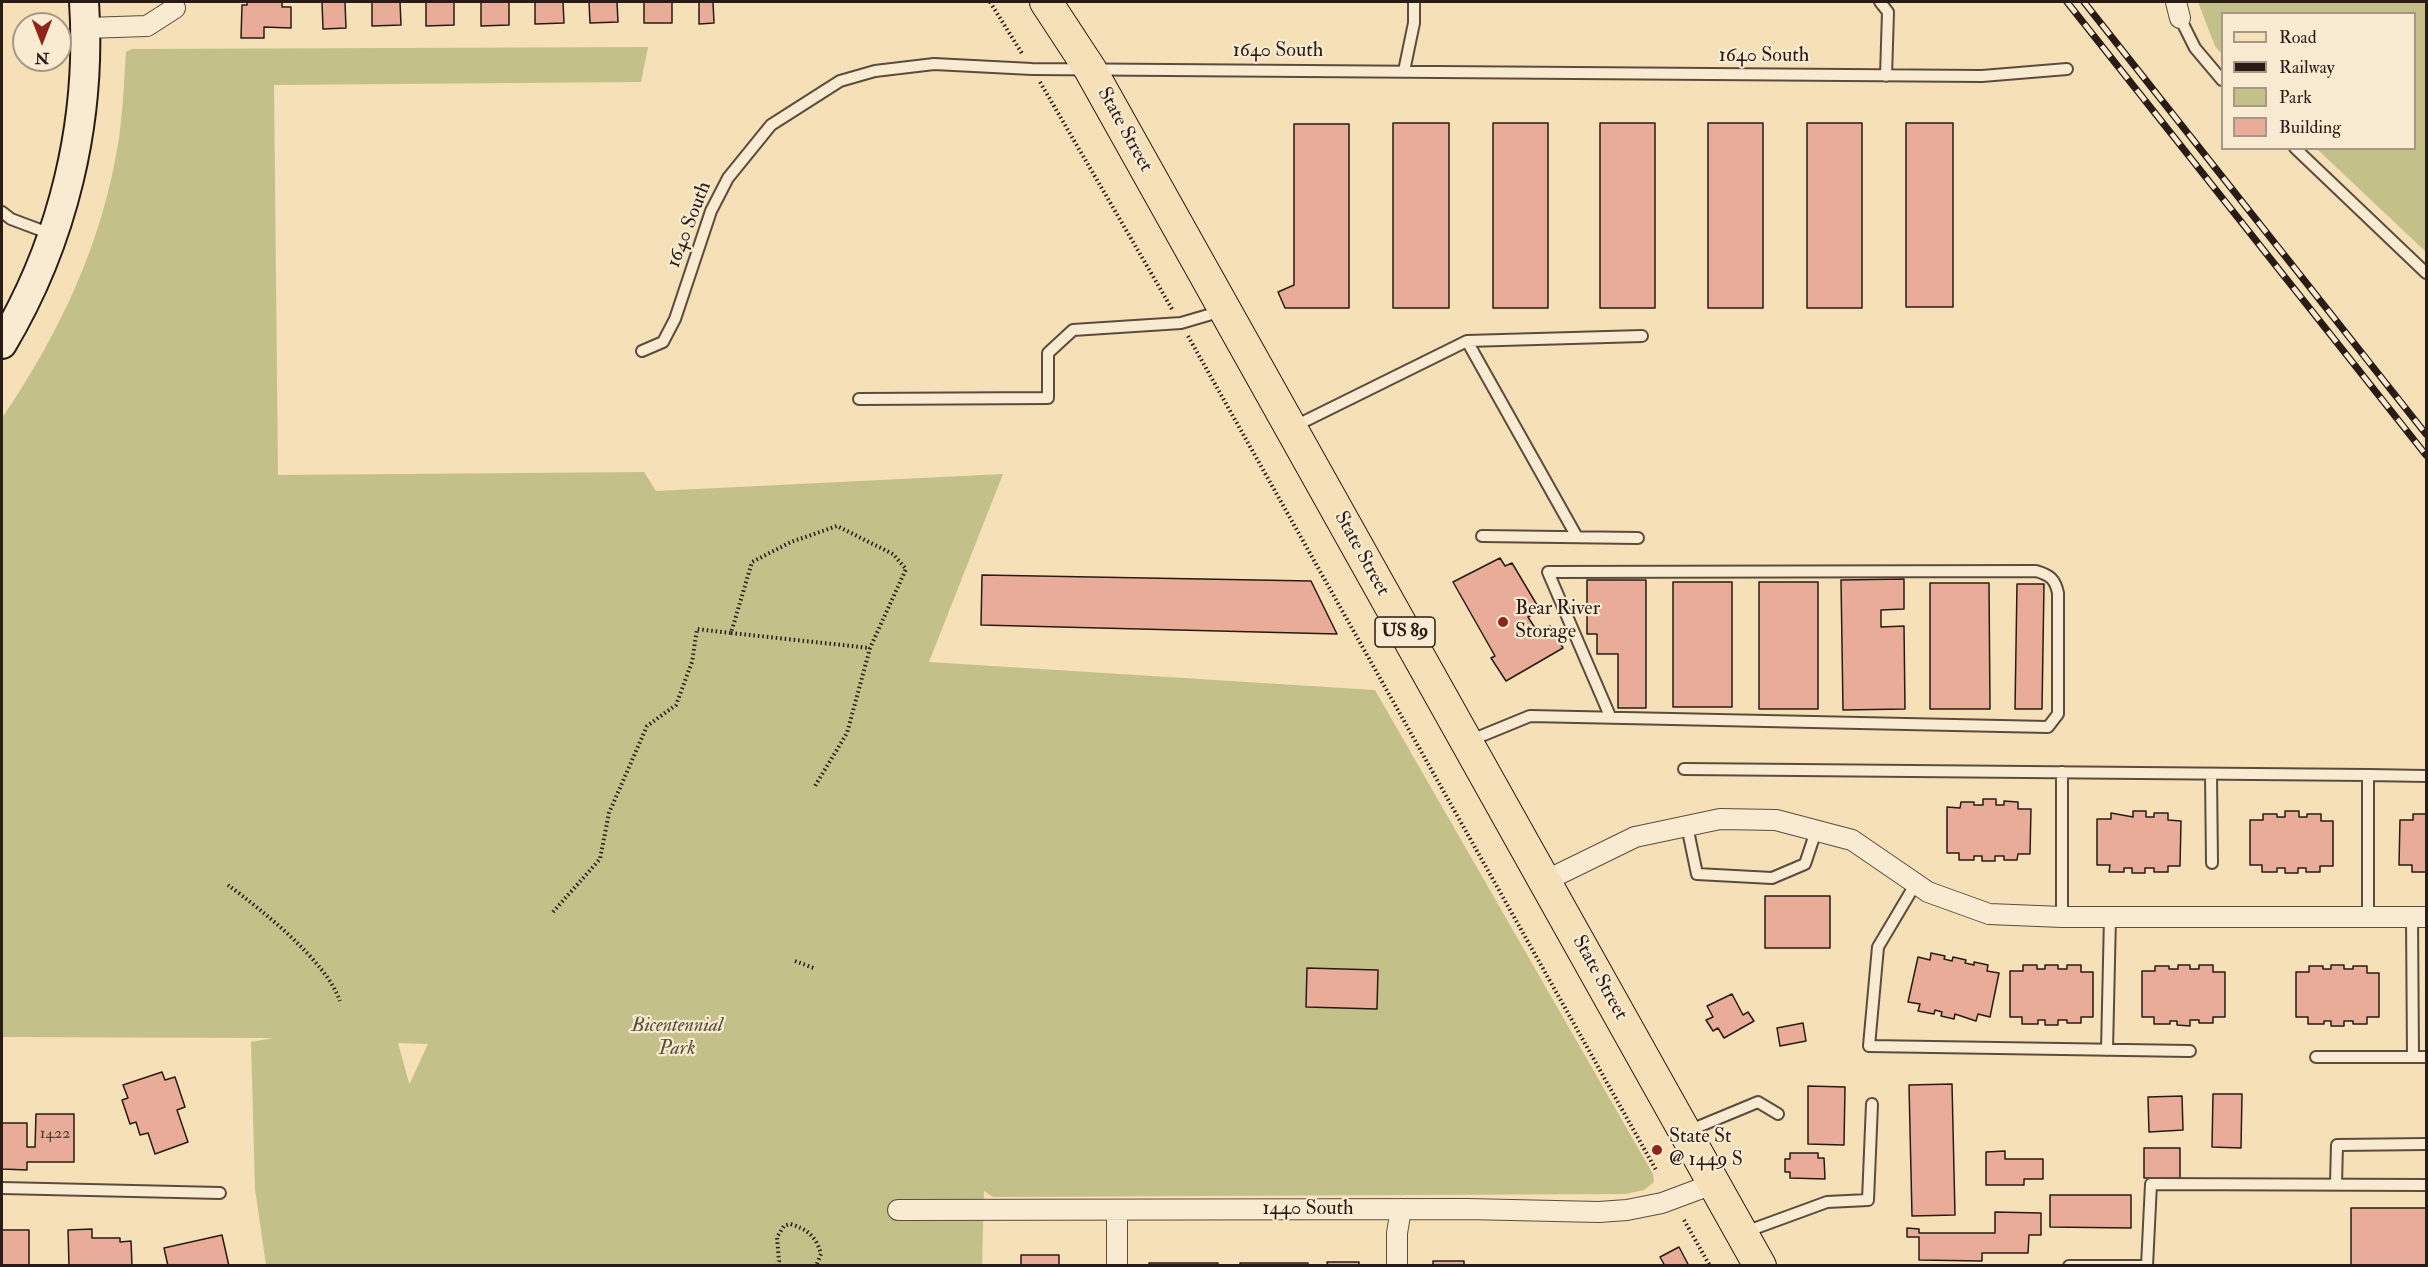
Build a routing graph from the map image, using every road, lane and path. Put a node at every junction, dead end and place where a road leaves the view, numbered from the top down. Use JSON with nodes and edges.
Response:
{"nodes":[{"id":1,"x":990,"y":2,"type":"edge"},
{"id":2,"x":1046,"y":2,"type":"edge"},
{"id":3,"x":1414,"y":2,"type":"edge"},
{"id":4,"x":1880,"y":2,"type":"edge"},
{"id":5,"x":175,"y":8,"type":"dead end"},
{"id":6,"x":2178,"y":10,"type":"edge"},
{"id":7,"x":85,"y":15,"type":"edge"},
{"id":8,"x":1032,"y":69,"type":"junction"},
{"id":9,"x":1090,"y":69,"type":"junction"},
{"id":10,"x":2067,"y":69,"type":"dead end"},
{"id":11,"x":1404,"y":71,"type":"junction"},
{"id":12,"x":1886,"y":76,"type":"junction"},
{"id":13,"x":2221,"y":78,"type":"edge"},
{"id":14,"x":2297,"y":150,"type":"edge"},
{"id":15,"x":2,"y":212,"type":"edge"},
{"id":16,"x":54,"y":235,"type":"junction"},
{"id":17,"x":2427,"y":273,"type":"edge"},
{"id":18,"x":1225,"y":310,"type":"junction"},
{"id":19,"x":1181,"y":323,"type":"junction"},
{"id":20,"x":1642,"y":336,"type":"dead end"},
{"id":21,"x":1467,"y":340,"type":"junction"},
{"id":22,"x":2,"y":344,"type":"edge"},
{"id":23,"x":642,"y":351,"type":"dead end"},
{"id":24,"x":859,"y":399,"type":"dead end"},
{"id":25,"x":1291,"y":428,"type":"junction"},
{"id":26,"x":1482,"y":536,"type":"dead end"},
{"id":27,"x":1577,"y":537,"type":"junction"},
{"id":28,"x":1638,"y":538,"type":"dead end"},
{"id":29,"x":731,"y":633,"type":"junction"},
{"id":30,"x":870,"y":648,"type":"junction"},
{"id":31,"x":1610,"y":716,"type":"junction"},
{"id":32,"x":1466,"y":742,"type":"junction"},
{"id":33,"x":1684,"y":769,"type":"dead end"},
{"id":34,"x":2062,"y":772,"type":"junction"},
{"id":35,"x":2211,"y":774,"type":"junction"},
{"id":36,"x":2368,"y":775,"type":"junction"},
{"id":37,"x":2427,"y":776,"type":"edge"},
{"id":38,"x":815,"y":786,"type":"dead end"},
{"id":39,"x":1687,"y":826,"type":"junction"},
{"id":40,"x":1816,"y":831,"type":"junction"},
{"id":41,"x":2212,"y":863,"type":"dead end"},
{"id":42,"x":1545,"y":881,"type":"junction"},
{"id":43,"x":1916,"y":884,"type":"junction"},
{"id":44,"x":228,"y":885,"type":"dead end"},
{"id":45,"x":553,"y":912,"type":"dead end"},
{"id":46,"x":2062,"y":917,"type":"junction"},
{"id":47,"x":2110,"y":917,"type":"junction"},
{"id":48,"x":2368,"y":917,"type":"junction"},
{"id":49,"x":2419,"y":917,"type":"edge"},
{"id":50,"x":795,"y":960,"type":"dead end"},
{"id":51,"x":816,"y":969,"type":"dead end"},
{"id":52,"x":340,"y":1001,"type":"dead end"},
{"id":53,"x":2107,"y":1050,"type":"junction"},
{"id":54,"x":2190,"y":1051,"type":"dead end"},
{"id":55,"x":2316,"y":1057,"type":"dead end"},
{"id":56,"x":2413,"y":1057,"type":"junction"},
{"id":57,"x":2427,"y":1057,"type":"edge"},
{"id":58,"x":1872,"y":1104,"type":"dead end"},
{"id":59,"x":1778,"y":1114,"type":"dead end"},
{"id":60,"x":1685,"y":1132,"type":"junction"},
{"id":61,"x":2427,"y":1144,"type":"edge"},
{"id":62,"x":1656,"y":1170,"type":"dead end"},
{"id":63,"x":1713,"y":1184,"type":"junction"},
{"id":64,"x":2336,"y":1184,"type":"junction"},
{"id":65,"x":2427,"y":1185,"type":"edge"},
{"id":66,"x":2,"y":1188,"type":"edge"},
{"id":67,"x":220,"y":1193,"type":"dead end"},
{"id":68,"x":1401,"y":1209,"type":"junction"},
{"id":69,"x":898,"y":1210,"type":"dead end"},
{"id":70,"x":1117,"y":1210,"type":"junction"},
{"id":71,"x":1684,"y":1220,"type":"dead end"},
{"id":72,"x":1742,"y":1233,"type":"junction"},
{"id":73,"x":777,"y":1266,"type":"edge"},
{"id":74,"x":816,"y":1266,"type":"edge"},
{"id":75,"x":1117,"y":1266,"type":"edge"},
{"id":76,"x":1397,"y":1266,"type":"edge"},
{"id":77,"x":1710,"y":1266,"type":"edge"},
{"id":78,"x":1760,"y":1266,"type":"edge"},
{"id":79,"x":2069,"y":1266,"type":"edge"},
{"id":80,"x":2146,"y":1266,"type":"edge"}],
"edges":[{"from":1,"to":8,"type":"path"},
{"from":2,"to":9,"type":"main road","name":"State Street","number":"US 89"},
{"from":3,"to":11,"type":"lane"},
{"from":4,"to":12,"type":"lane"},
{"from":5,"to":7,"type":"street"},
{"from":6,"to":13,"type":"lane"},
{"from":7,"to":16,"type":"street"},
{"from":8,"to":9,"type":"lane","name":"1640 South"},
{"from":8,"to":19,"type":"path"},
{"from":8,"to":23,"type":"lane","name":"1640 South"},
{"from":9,"to":11,"type":"lane","name":"1640 South"},
{"from":9,"to":18,"type":"main road","name":"State Street","number":"US 89"},
{"from":10,"to":12,"type":"lane","name":"1640 South"},
{"from":11,"to":12,"type":"lane","name":"1640 South"},
{"from":14,"to":17,"type":"lane"},
{"from":15,"to":16,"type":"lane"},
{"from":16,"to":22,"type":"street"},
{"from":18,"to":19,"type":"lane"},
{"from":18,"to":25,"type":"main road","name":"State Street","number":"US 89"},
{"from":19,"to":24,"type":"lane"},
{"from":19,"to":62,"type":"path"},
{"from":20,"to":21,"type":"lane"},
{"from":21,"to":25,"type":"lane"},
{"from":21,"to":27,"type":"lane"},
{"from":25,"to":32,"type":"main road","name":"State Street","number":"US 89"},
{"from":26,"to":27,"type":"lane"},
{"from":27,"to":28,"type":"lane"},
{"from":29,"to":30,"type":"path"},
{"from":29,"to":30,"type":"path"},
{"from":29,"to":45,"type":"path"},
{"from":30,"to":38,"type":"path"},
{"from":31,"to":31,"type":"lane"},
{"from":31,"to":32,"type":"lane"},
{"from":32,"to":42,"type":"main road","name":"State Street","number":"US 89"},
{"from":33,"to":34,"type":"lane"},
{"from":34,"to":35,"type":"lane"},
{"from":34,"to":46,"type":"lane"},
{"from":35,"to":36,"type":"lane"},
{"from":35,"to":41,"type":"lane"},
{"from":36,"to":37,"type":"lane"},
{"from":36,"to":48,"type":"lane"},
{"from":39,"to":40,"type":"street"},
{"from":39,"to":40,"type":"lane"},
{"from":39,"to":42,"type":"street"},
{"from":40,"to":43,"type":"street"},
{"from":42,"to":60,"type":"main road","name":"State Street","number":"US 89"},
{"from":43,"to":46,"type":"street"},
{"from":43,"to":53,"type":"lane"},
{"from":44,"to":52,"type":"path"},
{"from":46,"to":47,"type":"street"},
{"from":47,"to":48,"type":"street"},
{"from":47,"to":53,"type":"lane"},
{"from":48,"to":49,"type":"street"},
{"from":49,"to":56,"type":"lane"},
{"from":50,"to":51,"type":"path"},
{"from":53,"to":54,"type":"lane"},
{"from":55,"to":56,"type":"lane"},
{"from":56,"to":57,"type":"lane"},
{"from":58,"to":72,"type":"lane"},
{"from":59,"to":60,"type":"lane"},
{"from":60,"to":63,"type":"main road","name":"State Street","number":"US 89"},
{"from":61,"to":64,"type":"lane"},
{"from":63,"to":68,"type":"street","name":"1440 South"},
{"from":63,"to":72,"type":"main road","name":"State Street","number":"US 89"},
{"from":64,"to":65,"type":"lane"},
{"from":64,"to":80,"type":"lane"},
{"from":66,"to":67,"type":"lane"},
{"from":68,"to":70,"type":"street","name":"1440 South"},
{"from":68,"to":76,"type":"street"},
{"from":69,"to":70,"type":"street","name":"1440 South"},
{"from":70,"to":75,"type":"street"},
{"from":71,"to":77,"type":"path"},
{"from":72,"to":78,"type":"main road","name":"State Street","number":"US 89"},
{"from":73,"to":74,"type":"path"},
{"from":79,"to":80,"type":"lane"}]}
